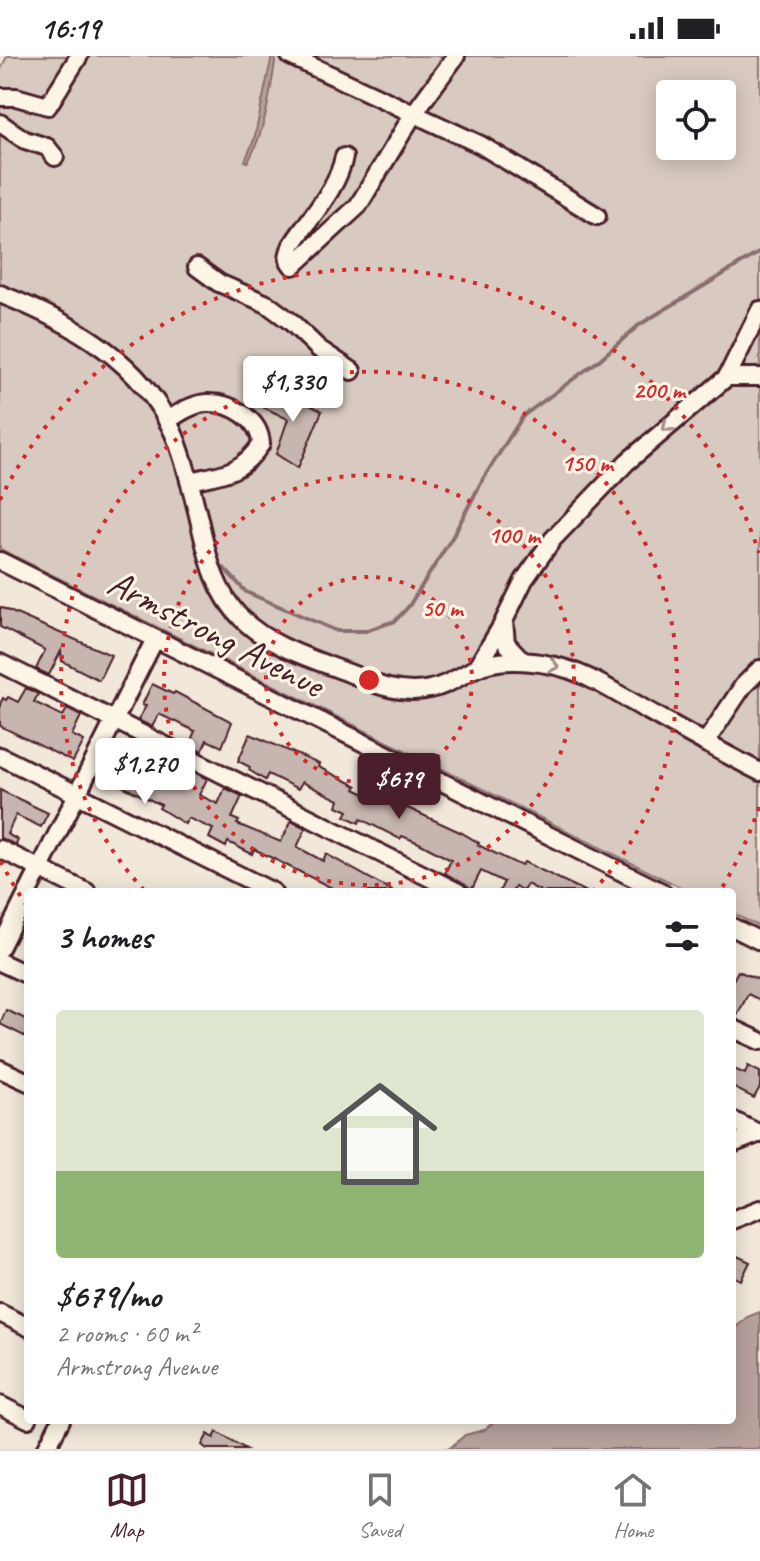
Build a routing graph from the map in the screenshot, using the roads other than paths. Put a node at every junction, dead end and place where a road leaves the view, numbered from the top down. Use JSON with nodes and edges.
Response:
{"nodes":[{"id":1,"x":79,"y":56,"type":"edge"},
{"id":2,"x":290,"y":56,"type":"edge"},
{"id":3,"x":456,"y":56,"type":"edge"},
{"id":4,"x":0,"y":97,"type":"edge"},
{"id":5,"x":414,"y":113,"type":"junction"},
{"id":6,"x":0,"y":123,"type":"edge"},
{"id":7,"x":55,"y":157,"type":"dead end"},
{"id":8,"x":344,"y":157,"type":"dead end"},
{"id":9,"x":597,"y":216,"type":"dead end"},
{"id":10,"x":197,"y":267,"type":"dead end"},
{"id":11,"x":0,"y":294,"type":"edge"},
{"id":12,"x":760,"y":310,"type":"edge"},
{"id":13,"x":352,"y":371,"type":"dead end"},
{"id":14,"x":727,"y":377,"type":"junction"},
{"id":15,"x":760,"y":377,"type":"edge"},
{"id":16,"x":167,"y":421,"type":"junction"},
{"id":17,"x":189,"y":481,"type":"junction"},
{"id":18,"x":0,"y":561,"type":"edge"},
{"id":19,"x":505,"y":620,"type":"junction"},
{"id":20,"x":155,"y":639,"type":"junction"},
{"id":21,"x":522,"y":660,"type":"junction"},
{"id":22,"x":0,"y":663,"type":"edge"},
{"id":23,"x":477,"y":667,"type":"junction"},
{"id":24,"x":760,"y":669,"type":"edge"},
{"id":25,"x":115,"y":720,"type":"junction"},
{"id":26,"x":705,"y":743,"type":"junction"},
{"id":27,"x":0,"y":756,"type":"edge"},
{"id":28,"x":760,"y":772,"type":"edge"},
{"id":29,"x":77,"y":795,"type":"junction"},
{"id":30,"x":0,"y":849,"type":"edge"},
{"id":31,"x":40,"y":868,"type":"junction"},
{"id":32,"x":30,"y":888,"type":"edge"},
{"id":33,"x":79,"y":888,"type":"edge"},
{"id":34,"x":265,"y":888,"type":"edge"},
{"id":35,"x":450,"y":888,"type":"edge"},
{"id":36,"x":654,"y":888,"type":"edge"},
{"id":37,"x":24,"y":900,"type":"edge"},
{"id":38,"x":736,"y":929,"type":"edge"},
{"id":39,"x":760,"y":941,"type":"edge"},
{"id":40,"x":0,"y":948,"type":"edge"},
{"id":41,"x":0,"y":962,"type":"edge"},
{"id":42,"x":24,"y":973,"type":"edge"},
{"id":43,"x":736,"y":1030,"type":"edge"},
{"id":44,"x":760,"y":1041,"type":"edge"},
{"id":45,"x":0,"y":1069,"type":"edge"},
{"id":46,"x":24,"y":1080,"type":"edge"},
{"id":47,"x":736,"y":1122,"type":"edge"},
{"id":48,"x":760,"y":1134,"type":"edge"},
{"id":49,"x":736,"y":1143,"type":"edge"},
{"id":50,"x":760,"y":1209,"type":"edge"},
{"id":51,"x":736,"y":1218,"type":"edge"},
{"id":52,"x":0,"y":1313,"type":"edge"},
{"id":53,"x":24,"y":1325,"type":"edge"},
{"id":54,"x":0,"y":1405,"type":"edge"},
{"id":55,"x":24,"y":1417,"type":"edge"},
{"id":56,"x":58,"y":1426,"type":"edge"},
{"id":57,"x":46,"y":1449,"type":"edge"}],
"edges":[{"from":1,"to":4,"type":"street"},
{"from":2,"to":5,"type":"street"},
{"from":3,"to":5,"type":"street"},
{"from":5,"to":8,"type":"street"},
{"from":5,"to":9,"type":"street"},
{"from":6,"to":7,"type":"street"},
{"from":10,"to":13,"type":"street"},
{"from":11,"to":16,"type":"street"},
{"from":12,"to":14,"type":"street"},
{"from":14,"to":15,"type":"street"},
{"from":14,"to":19,"type":"street","one_way":true},
{"from":16,"to":17,"type":"street"},
{"from":16,"to":17,"type":"street"},
{"from":17,"to":23,"type":"street"},
{"from":18,"to":20,"type":"street","name":"Armstrong Avenue"},
{"from":19,"to":21,"type":"street"},
{"from":19,"to":23,"type":"street"},
{"from":20,"to":25,"type":"street"},
{"from":20,"to":36,"type":"street","name":"Armstrong Avenue"},
{"from":21,"to":23,"type":"street"},
{"from":21,"to":26,"type":"street","one_way":true},
{"from":22,"to":25,"type":"street"},
{"from":24,"to":26,"type":"street"},
{"from":25,"to":29,"type":"street"},
{"from":25,"to":35,"type":"street"},
{"from":26,"to":28,"type":"street"},
{"from":27,"to":29,"type":"street"},
{"from":29,"to":31,"type":"street"},
{"from":29,"to":34,"type":"street"},
{"from":30,"to":31,"type":"street"},
{"from":31,"to":32,"type":"street"},
{"from":31,"to":33,"type":"street"},
{"from":37,"to":40,"type":"street"},
{"from":38,"to":39,"type":"street"},
{"from":41,"to":42,"type":"street"},
{"from":43,"to":44,"type":"street"},
{"from":45,"to":46,"type":"street"},
{"from":47,"to":48,"type":"street"},
{"from":48,"to":49,"type":"street"},
{"from":50,"to":51,"type":"street"},
{"from":52,"to":53,"type":"street"},
{"from":54,"to":55,"type":"street"},
{"from":56,"to":57,"type":"street"}]}
